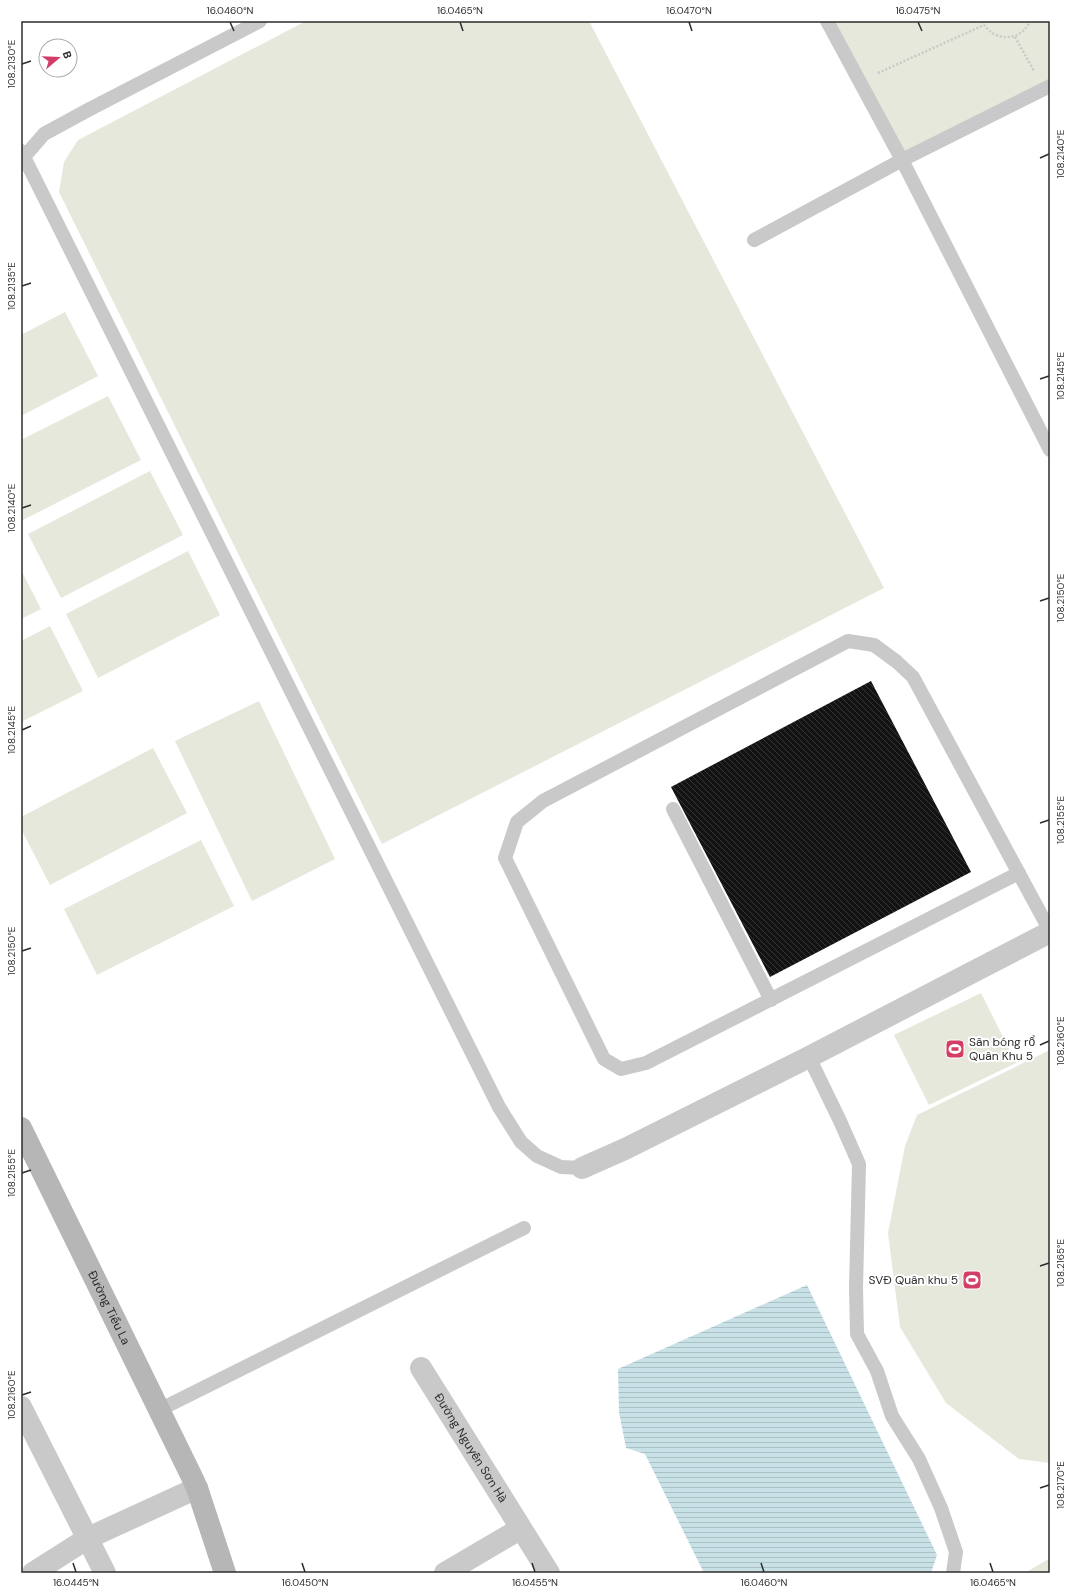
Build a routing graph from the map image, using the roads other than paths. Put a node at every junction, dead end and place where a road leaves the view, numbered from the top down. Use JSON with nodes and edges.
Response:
{"nodes":[{"id":1,"x":260,"y":21,"type":"edge"},
{"id":2,"x":827,"y":21,"type":"edge"},
{"id":3,"x":234,"y":27,"type":"edge"},
{"id":4,"x":1047,"y":87,"type":"edge"},
{"id":5,"x":22,"y":154,"type":"edge"},
{"id":6,"x":902,"y":160,"type":"junction"},
{"id":7,"x":754,"y":240,"type":"dead end"},
{"id":8,"x":1050,"y":450,"type":"edge"},
{"id":9,"x":672,"y":809,"type":"dead end"},
{"id":10,"x":1019,"y":873,"type":"junction"},
{"id":11,"x":1050,"y":931,"type":"edge"},
{"id":12,"x":771,"y":1000,"type":"junction"},
{"id":13,"x":809,"y":1057,"type":"junction"},
{"id":14,"x":21,"y":1128,"type":"edge"},
{"id":15,"x":582,"y":1168,"type":"joint"},
{"id":16,"x":524,"y":1228,"type":"dead end"},
{"id":17,"x":421,"y":1368,"type":"dead end"},
{"id":18,"x":21,"y":1407,"type":"edge"},
{"id":19,"x":159,"y":1410,"type":"junction"},
{"id":20,"x":197,"y":1488,"type":"junction"},
{"id":21,"x":520,"y":1529,"type":"junction"},
{"id":22,"x":88,"y":1538,"type":"junction"},
{"id":23,"x":33,"y":1573,"type":"edge"},
{"id":24,"x":105,"y":1573,"type":"edge"},
{"id":25,"x":225,"y":1573,"type":"edge"},
{"id":26,"x":445,"y":1573,"type":"edge"},
{"id":27,"x":549,"y":1573,"type":"edge"},
{"id":28,"x":953,"y":1573,"type":"edge"}],
"edges":[{"from":1,"to":3,"type":"lane"},
{"from":2,"to":6,"type":"lane"},
{"from":3,"to":5,"type":"lane"},
{"from":4,"to":6,"type":"lane"},
{"from":5,"to":15,"type":"lane"},
{"from":6,"to":7,"type":"lane"},
{"from":6,"to":8,"type":"lane"},
{"from":9,"to":12,"type":"lane"},
{"from":10,"to":11,"type":"lane"},
{"from":10,"to":12,"type":"lane"},
{"from":10,"to":12,"type":"lane"},
{"from":11,"to":13,"type":"street"},
{"from":13,"to":15,"type":"street"},
{"from":13,"to":28,"type":"lane"},
{"from":14,"to":19,"type":"main road","name":"Đường Tiểu La"},
{"from":16,"to":19,"type":"lane"},
{"from":17,"to":21,"type":"street","name":"Đường Nguyễn Sơn Hà"},
{"from":18,"to":22,"type":"street"},
{"from":19,"to":20,"type":"main road","name":"Đường Tiểu La"},
{"from":20,"to":22,"type":"street"},
{"from":20,"to":25,"type":"main road","name":"Đường Tiểu La"},
{"from":21,"to":26,"type":"street"},
{"from":21,"to":27,"type":"street","name":"Đường Nguyễn Sơn Hà"},
{"from":22,"to":23,"type":"street"},
{"from":22,"to":24,"type":"street"}]}
